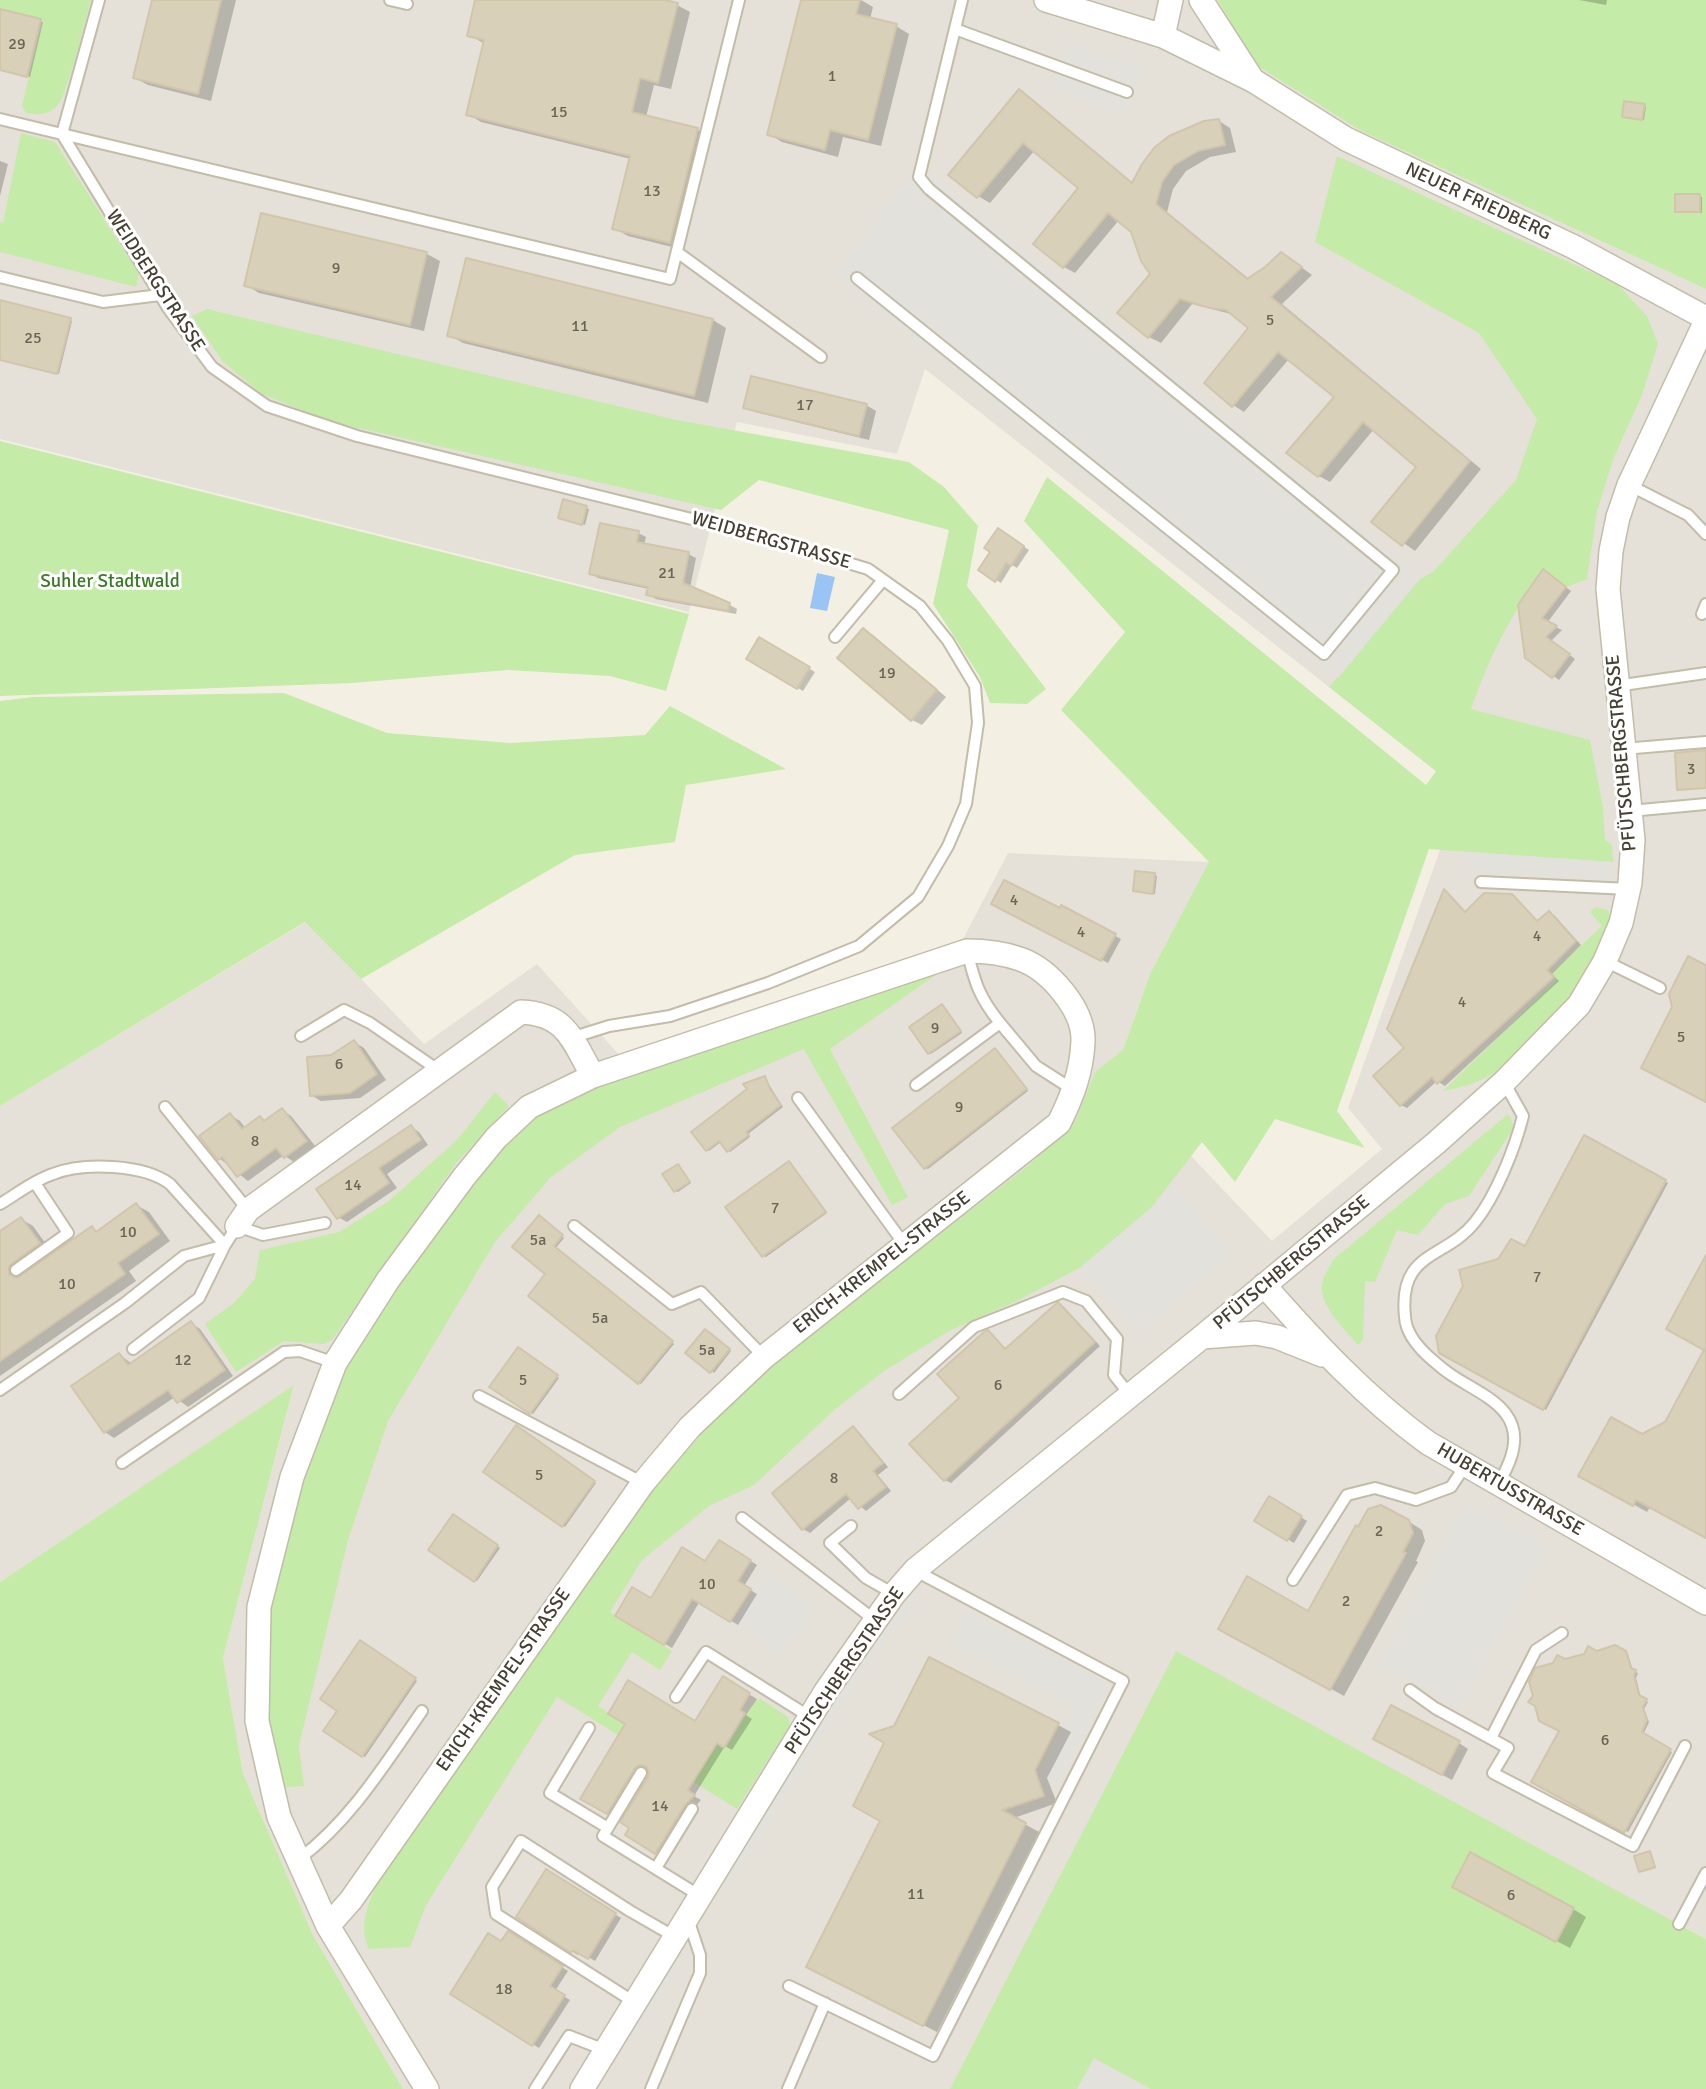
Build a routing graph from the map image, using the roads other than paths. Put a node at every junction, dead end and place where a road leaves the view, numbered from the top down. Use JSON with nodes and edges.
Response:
{"nodes":[{"id":1,"x":99,"y":0,"type":"edge"},
{"id":2,"x":390,"y":0,"type":"edge"},
{"id":3,"x":739,"y":0,"type":"edge"},
{"id":4,"x":962,"y":0,"type":"edge"},
{"id":5,"x":1046,"y":0,"type":"edge"},
{"id":6,"x":1171,"y":0,"type":"edge"},
{"id":7,"x":1201,"y":0,"type":"edge"},
{"id":8,"x":407,"y":4,"type":"dead end"},
{"id":9,"x":955,"y":29,"type":"junction"},
{"id":10,"x":1163,"y":36,"type":"junction"},
{"id":11,"x":1254,"y":81,"type":"junction"},
{"id":12,"x":1127,"y":92,"type":"dead end"},
{"id":13,"x":0,"y":120,"type":"edge"},
{"id":14,"x":62,"y":134,"type":"junction"},
{"id":15,"x":677,"y":252,"type":"junction"},
{"id":16,"x":0,"y":277,"type":"edge"},
{"id":17,"x":857,"y":278,"type":"dead end"},
{"id":18,"x":160,"y":295,"type":"junction"},
{"id":19,"x":1706,"y":320,"type":"edge"},
{"id":20,"x":821,"y":357,"type":"dead end"},
{"id":21,"x":1629,"y":485,"type":"junction"},
{"id":22,"x":1706,"y":534,"type":"edge"},
{"id":23,"x":883,"y":580,"type":"junction"},
{"id":24,"x":835,"y":637,"type":"dead end"},
{"id":25,"x":1706,"y":673,"type":"edge"},
{"id":26,"x":1616,"y":686,"type":"junction"},
{"id":27,"x":1706,"y":741,"type":"edge"},
{"id":28,"x":1623,"y":749,"type":"junction"},
{"id":29,"x":1706,"y":804,"type":"edge"},
{"id":30,"x":1630,"y":811,"type":"junction"},
{"id":31,"x":1481,"y":882,"type":"dead end"},
{"id":32,"x":1629,"y":890,"type":"junction"},
{"id":33,"x":967,"y":951,"type":"junction"},
{"id":34,"x":1605,"y":961,"type":"junction"},
{"id":35,"x":1660,"y":988,"type":"dead end"},
{"id":36,"x":1000,"y":1023,"type":"junction"},
{"id":37,"x":301,"y":1036,"type":"dead end"},
{"id":38,"x":571,"y":1038,"type":"junction"},
{"id":39,"x":438,"y":1070,"type":"junction"},
{"id":40,"x":593,"y":1076,"type":"junction"},
{"id":41,"x":1504,"y":1082,"type":"junction"},
{"id":42,"x":916,"y":1085,"type":"dead end"},
{"id":43,"x":1075,"y":1091,"type":"junction"},
{"id":44,"x":798,"y":1098,"type":"dead end"},
{"id":45,"x":165,"y":1107,"type":"dead end"},
{"id":46,"x":35,"y":1183,"type":"junction"},
{"id":47,"x":0,"y":1204,"type":"edge"},
{"id":48,"x":325,"y":1223,"type":"dead end"},
{"id":49,"x":237,"y":1227,"type":"junction"},
{"id":50,"x":574,"y":1227,"type":"dead end"},
{"id":51,"x":904,"y":1244,"type":"junction"},
{"id":52,"x":16,"y":1270,"type":"dead end"},
{"id":53,"x":1264,"y":1285,"type":"junction"},
{"id":54,"x":1202,"y":1337,"type":"junction"},
{"id":55,"x":133,"y":1349,"type":"dead end"},
{"id":56,"x":764,"y":1357,"type":"junction"},
{"id":57,"x":1329,"y":1357,"type":"junction"},
{"id":58,"x":335,"y":1363,"type":"junction"},
{"id":59,"x":0,"y":1390,"type":"edge"},
{"id":60,"x":899,"y":1394,"type":"dead end"},
{"id":61,"x":1130,"y":1395,"type":"junction"},
{"id":62,"x":479,"y":1396,"type":"dead end"},
{"id":63,"x":122,"y":1463,"type":"dead end"},
{"id":64,"x":1465,"y":1465,"type":"junction"},
{"id":65,"x":643,"y":1483,"type":"junction"},
{"id":66,"x":1499,"y":1484,"type":"junction"},
{"id":67,"x":742,"y":1518,"type":"dead end"},
{"id":68,"x":851,"y":1526,"type":"dead end"},
{"id":69,"x":915,"y":1570,"type":"junction"},
{"id":70,"x":1293,"y":1580,"type":"dead end"},
{"id":71,"x":894,"y":1594,"type":"junction"},
{"id":72,"x":1706,"y":1602,"type":"edge"},
{"id":73,"x":876,"y":1621,"type":"junction"},
{"id":74,"x":1562,"y":1633,"type":"dead end"},
{"id":75,"x":1410,"y":1690,"type":"dead end"},
{"id":76,"x":676,"y":1697,"type":"dead end"},
{"id":77,"x":422,"y":1711,"type":"dead end"},
{"id":78,"x":810,"y":1717,"type":"junction"},
{"id":79,"x":589,"y":1728,"type":"dead end"},
{"id":80,"x":1491,"y":1738,"type":"junction"},
{"id":81,"x":1685,"y":1746,"type":"dead end"},
{"id":82,"x":641,"y":1773,"type":"dead end"},
{"id":83,"x":692,"y":1809,"type":"dead end"},
{"id":84,"x":608,"y":1828,"type":"junction"},
{"id":85,"x":299,"y":1859,"type":"junction"},
{"id":86,"x":656,"y":1868,"type":"junction"},
{"id":87,"x":1706,"y":1873,"type":"edge"},
{"id":88,"x":700,"y":1896,"type":"junction"},
{"id":89,"x":687,"y":1917,"type":"junction"},
{"id":90,"x":1679,"y":1924,"type":"dead end"},
{"id":91,"x":328,"y":1926,"type":"junction"},
{"id":92,"x":675,"y":1937,"type":"junction"},
{"id":93,"x":789,"y":1986,"type":"dead end"},
{"id":94,"x":634,"y":2002,"type":"junction"},
{"id":95,"x":825,"y":2003,"type":"junction"},
{"id":96,"x":604,"y":2050,"type":"junction"},
{"id":97,"x":427,"y":2089,"type":"edge"},
{"id":98,"x":535,"y":2089,"type":"edge"},
{"id":99,"x":582,"y":2089,"type":"edge"},
{"id":100,"x":651,"y":2089,"type":"edge"},
{"id":101,"x":788,"y":2089,"type":"edge"}],
"edges":[{"from":1,"to":14,"type":"lane"},
{"from":2,"to":8,"type":"lane"},
{"from":3,"to":15,"type":"lane"},
{"from":4,"to":9,"type":"lane"},
{"from":5,"to":10,"type":"street"},
{"from":6,"to":10,"type":"street"},
{"from":7,"to":11,"type":"street","name":"NEUER FRIEDBERG"},
{"from":9,"to":12,"type":"lane"},
{"from":9,"to":17,"type":"lane"},
{"from":10,"to":11,"type":"street","name":"NEUER FRIEDBERG"},
{"from":11,"to":19,"type":"street","name":"NEUER FRIEDBERG"},
{"from":13,"to":14,"type":"lane"},
{"from":14,"to":15,"type":"lane"},
{"from":14,"to":18,"type":"lane","name":"WEIDBERGSTRASSE"},
{"from":15,"to":20,"type":"lane"},
{"from":16,"to":18,"type":"lane"},
{"from":18,"to":23,"type":"lane","name":"WEIDBERGSTRASSE"},
{"from":19,"to":21,"type":"street","name":"PFÜTSCHBERGSTRASSE"},
{"from":21,"to":22,"type":"lane"},
{"from":21,"to":26,"type":"street","name":"PFÜTSCHBERGSTRASSE"},
{"from":23,"to":24,"type":"lane"},
{"from":23,"to":38,"type":"lane","name":"WEIDBERGSTRASSE"},
{"from":25,"to":26,"type":"lane"},
{"from":26,"to":28,"type":"street","name":"PFÜTSCHBERGSTRASSE"},
{"from":27,"to":28,"type":"lane"},
{"from":28,"to":30,"type":"street","name":"PFÜTSCHBERGSTRASSE"},
{"from":29,"to":30,"type":"lane"},
{"from":30,"to":32,"type":"street","name":"PFÜTSCHBERGSTRASSE"},
{"from":31,"to":32,"type":"lane"},
{"from":32,"to":34,"type":"street","name":"PFÜTSCHBERGSTRASSE"},
{"from":33,"to":36,"type":"lane"},
{"from":33,"to":40,"type":"street","name":"ERICH-KREMPEL-STRASSE"},
{"from":33,"to":43,"type":"street","name":"ERICH-KREMPEL-STRASSE"},
{"from":34,"to":35,"type":"lane"},
{"from":34,"to":41,"type":"street","name":"PFÜTSCHBERGSTRASSE"},
{"from":36,"to":42,"type":"lane"},
{"from":36,"to":43,"type":"lane"},
{"from":37,"to":39,"type":"lane"},
{"from":38,"to":39,"type":"street"},
{"from":38,"to":40,"type":"street"},
{"from":39,"to":49,"type":"street"},
{"from":40,"to":58,"type":"street","name":"ERICH-KREMPEL-STRASSE"},
{"from":41,"to":53,"type":"street","name":"PFÜTSCHBERGSTRASSE"},
{"from":41,"to":66,"type":"lane"},
{"from":43,"to":51,"type":"street","name":"ERICH-KREMPEL-STRASSE"},
{"from":44,"to":51,"type":"lane"},
{"from":45,"to":49,"type":"lane"},
{"from":46,"to":47,"type":"lane"},
{"from":46,"to":49,"type":"lane"},
{"from":46,"to":52,"type":"lane"},
{"from":48,"to":49,"type":"lane"},
{"from":49,"to":55,"type":"lane"},
{"from":49,"to":59,"type":"lane"},
{"from":50,"to":56,"type":"lane"},
{"from":51,"to":56,"type":"street","name":"ERICH-KREMPEL-STRASSE"},
{"from":53,"to":54,"type":"street","name":"PFÜTSCHBERGSTRASSE"},
{"from":53,"to":57,"type":"street","name":"HUBERTUSSTRASSE"},
{"from":54,"to":57,"type":"street","name":"HUBERTUSSTRASSE"},
{"from":54,"to":61,"type":"street","name":"PFÜTSCHBERGSTRASSE"},
{"from":56,"to":65,"type":"street","name":"ERICH-KREMPEL-STRASSE"},
{"from":57,"to":64,"type":"street","name":"HUBERTUSSTRASSE"},
{"from":58,"to":63,"type":"lane"},
{"from":58,"to":85,"type":"street","name":"ERICH-KREMPEL-STRASSE"},
{"from":60,"to":61,"type":"lane"},
{"from":61,"to":69,"type":"street","name":"PFÜTSCHBERGSTRASSE"},
{"from":62,"to":65,"type":"lane"},
{"from":64,"to":66,"type":"street","name":"HUBERTUSSTRASSE"},
{"from":64,"to":70,"type":"lane"},
{"from":65,"to":91,"type":"street","name":"ERICH-KREMPEL-STRASSE"},
{"from":66,"to":72,"type":"street","name":"HUBERTUSSTRASSE"},
{"from":67,"to":73,"type":"lane"},
{"from":68,"to":71,"type":"lane"},
{"from":69,"to":71,"type":"street","name":"PFÜTSCHBERGSTRASSE"},
{"from":69,"to":95,"type":"lane"},
{"from":71,"to":73,"type":"street","name":"PFÜTSCHBERGSTRASSE"},
{"from":73,"to":78,"type":"street","name":"PFÜTSCHBERGSTRASSE"},
{"from":74,"to":80,"type":"lane"},
{"from":75,"to":80,"type":"lane"},
{"from":76,"to":78,"type":"lane"},
{"from":77,"to":85,"type":"lane"},
{"from":78,"to":88,"type":"street","name":"PFÜTSCHBERGSTRASSE"},
{"from":79,"to":84,"type":"lane"},
{"from":80,"to":81,"type":"lane"},
{"from":82,"to":84,"type":"lane"},
{"from":83,"to":86,"type":"lane"},
{"from":84,"to":86,"type":"lane"},
{"from":85,"to":91,"type":"street","name":"ERICH-KREMPEL-STRASSE"},
{"from":86,"to":88,"type":"lane"},
{"from":87,"to":90,"type":"lane"},
{"from":88,"to":89,"type":"street","name":"PFÜTSCHBERGSTRASSE"},
{"from":89,"to":92,"type":"street","name":"PFÜTSCHBERGSTRASSE"},
{"from":89,"to":100,"type":"lane"},
{"from":91,"to":97,"type":"street","name":"ERICH-KREMPEL-STRASSE"},
{"from":92,"to":94,"type":"street","name":"PFÜTSCHBERGSTRASSE"},
{"from":92,"to":94,"type":"lane"},
{"from":93,"to":95,"type":"lane"},
{"from":94,"to":96,"type":"street","name":"PFÜTSCHBERGSTRASSE"},
{"from":95,"to":101,"type":"lane"},
{"from":96,"to":98,"type":"lane"},
{"from":96,"to":99,"type":"street","name":"PFÜTSCHBERGSTRASSE"}]}
